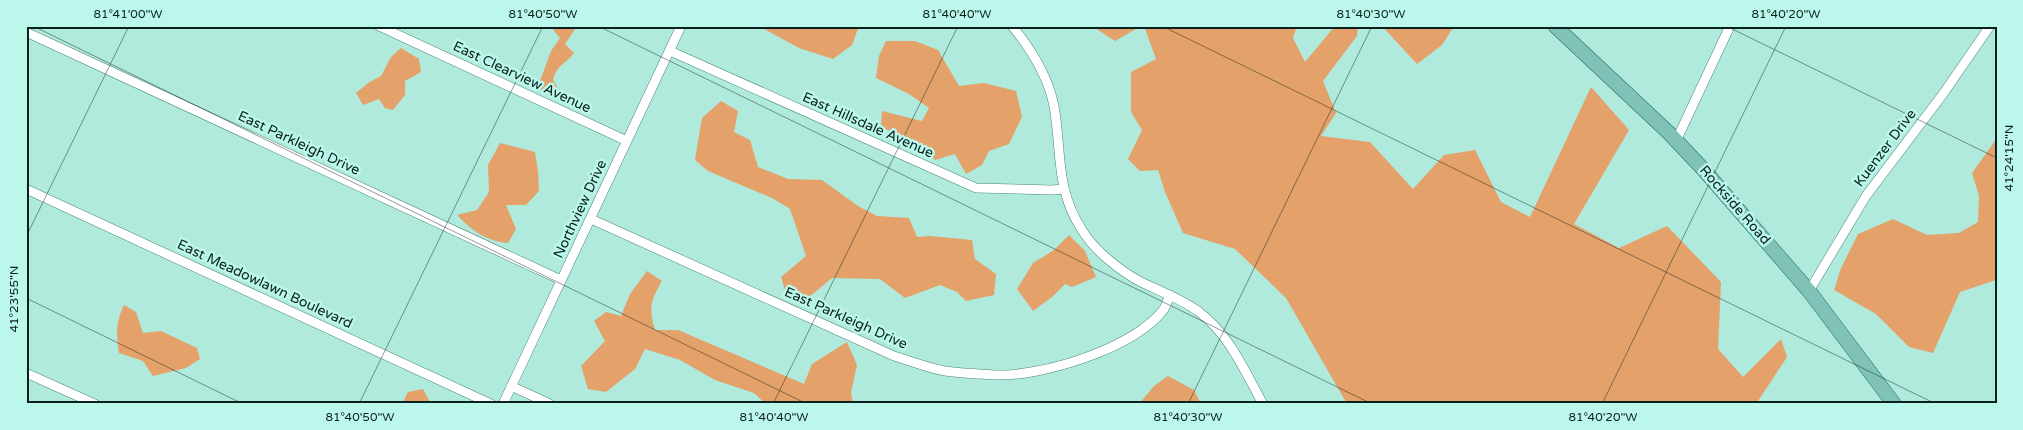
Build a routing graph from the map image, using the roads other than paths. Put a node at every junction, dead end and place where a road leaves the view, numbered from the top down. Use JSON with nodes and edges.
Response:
{"nodes":[{"id":1,"x":379,"y":26,"type":"edge"},
{"id":2,"x":681,"y":26,"type":"edge"},
{"id":3,"x":1012,"y":26,"type":"edge"},
{"id":4,"x":1555,"y":26,"type":"edge"},
{"id":5,"x":1730,"y":26,"type":"edge"},
{"id":6,"x":1990,"y":26,"type":"edge"},
{"id":7,"x":26,"y":32,"type":"edge"},
{"id":8,"x":670,"y":51,"type":"junction"},
{"id":9,"x":627,"y":141,"type":"junction"},
{"id":10,"x":1676,"y":141,"type":"junction"},
{"id":11,"x":26,"y":189,"type":"edge"},
{"id":12,"x":1063,"y":189,"type":"junction"},
{"id":13,"x":591,"y":219,"type":"junction"},
{"id":14,"x":561,"y":280,"type":"junction"},
{"id":15,"x":1809,"y":291,"type":"junction"},
{"id":16,"x":1170,"y":295,"type":"junction"},
{"id":17,"x":26,"y":373,"type":"edge"},
{"id":18,"x":511,"y":386,"type":"junction"},
{"id":19,"x":95,"y":404,"type":"edge"},
{"id":20,"x":491,"y":404,"type":"edge"},
{"id":21,"x":503,"y":404,"type":"edge"},
{"id":22,"x":550,"y":404,"type":"edge"},
{"id":23,"x":1263,"y":404,"type":"edge"},
{"id":24,"x":1894,"y":404,"type":"edge"}],
"edges":[{"from":1,"to":9,"type":"street","name":"East Clearview Avenue"},
{"from":2,"to":8,"type":"street","name":"Northview Drive"},
{"from":3,"to":12,"type":"street"},
{"from":4,"to":10,"type":"main road","name":"Rockside Road"},
{"from":5,"to":10,"type":"street"},
{"from":6,"to":15,"type":"street","name":"Kuenzer Drive"},
{"from":7,"to":14,"type":"street","name":"East Parkleigh Drive"},
{"from":8,"to":9,"type":"street","name":"Northview Drive"},
{"from":8,"to":12,"type":"street","name":"East Hillsdale Avenue"},
{"from":9,"to":13,"type":"street","name":"Northview Drive"},
{"from":10,"to":15,"type":"main road","name":"Rockside Road"},
{"from":11,"to":20,"type":"street","name":"East Meadowlawn Boulevard"},
{"from":12,"to":16,"type":"street"},
{"from":13,"to":14,"type":"street","name":"Northview Drive"},
{"from":13,"to":16,"type":"street","name":"East Parkleigh Drive"},
{"from":14,"to":18,"type":"street","name":"Northview Drive"},
{"from":15,"to":24,"type":"main road","name":"Rockside Road"},
{"from":16,"to":23,"type":"street"},
{"from":17,"to":19,"type":"street"},
{"from":18,"to":21,"type":"street","name":"Northview Drive"},
{"from":18,"to":22,"type":"street"}]}
